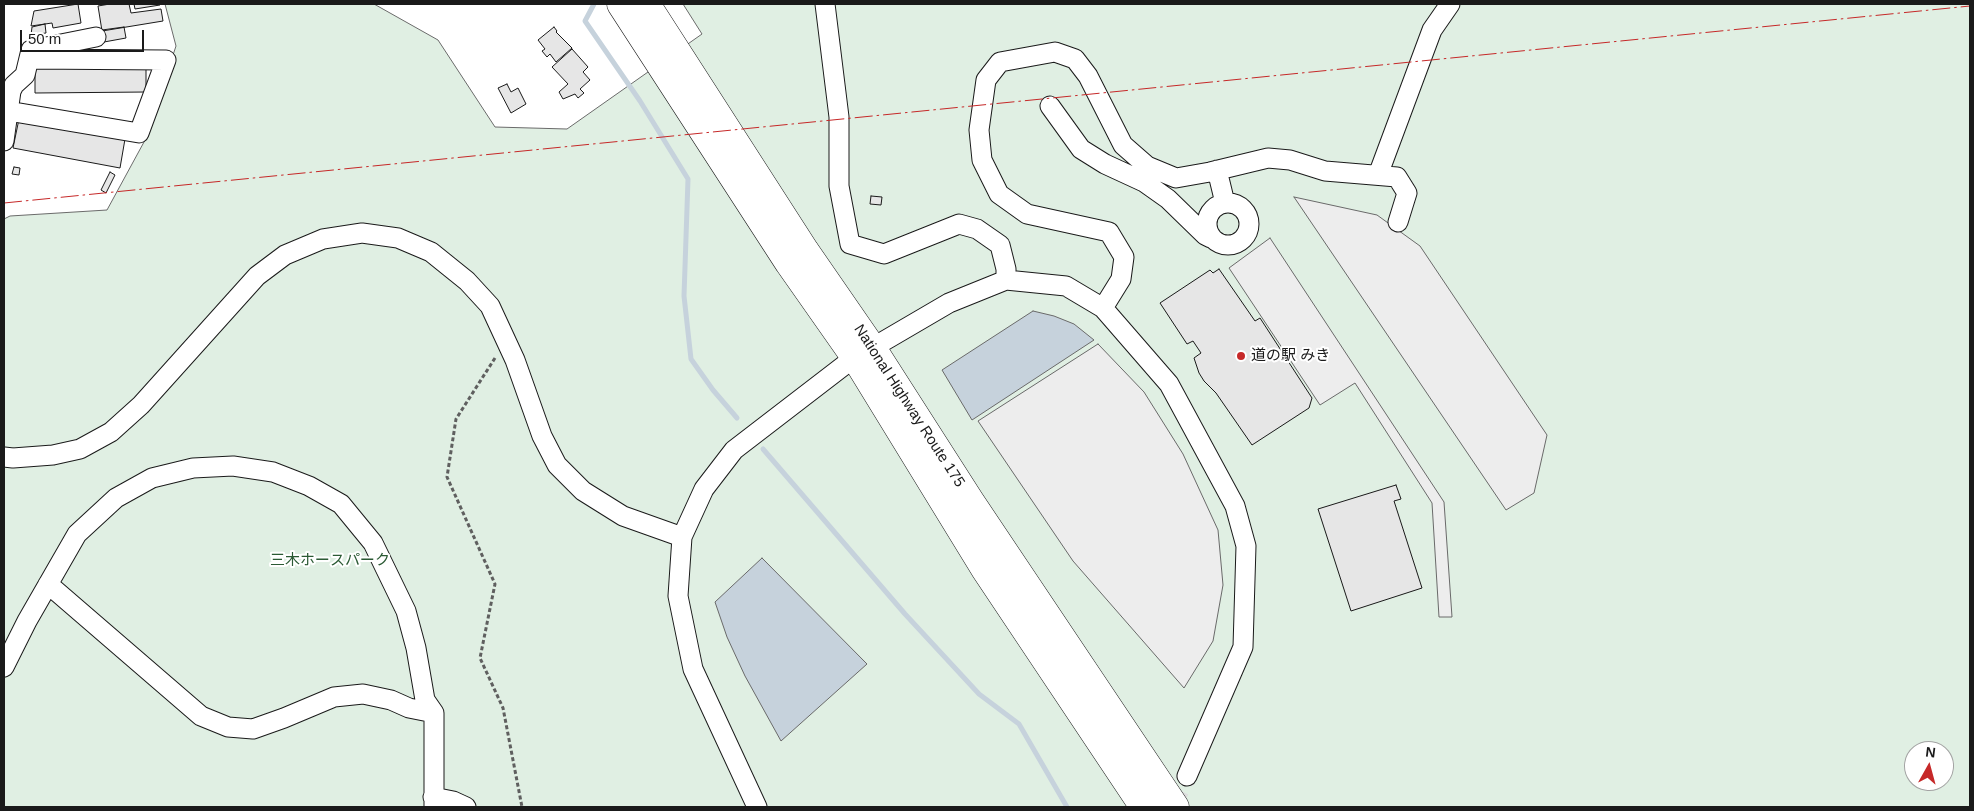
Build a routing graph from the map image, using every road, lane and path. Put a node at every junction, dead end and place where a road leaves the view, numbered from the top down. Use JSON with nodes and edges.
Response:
{"nodes":[{"id":1,"x":621,"y":4,"type":"edge"},
{"id":2,"x":646,"y":4,"type":"edge"},
{"id":3,"x":825,"y":4,"type":"edge"},
{"id":4,"x":1450,"y":4,"type":"edge"},
{"id":5,"x":96,"y":38,"type":"dead end"},
{"id":6,"x":29,"y":60,"type":"junction"},
{"id":7,"x":9,"y":81,"type":"edge"},
{"id":8,"x":1050,"y":106,"type":"dead end"},
{"id":9,"x":8,"y":111,"type":"junction"},
{"id":10,"x":4,"y":141,"type":"edge"},
{"id":11,"x":1218,"y":170,"type":"junction"},
{"id":12,"x":1378,"y":175,"type":"junction"},
{"id":13,"x":1225,"y":203,"type":"junction"},
{"id":14,"x":1398,"y":222,"type":"dead end"},
{"id":15,"x":1211,"y":238,"type":"junction"},
{"id":16,"x":1006,"y":280,"type":"junction"},
{"id":17,"x":1103,"y":308,"type":"junction"},
{"id":18,"x":508,"y":346,"type":"junction"},
{"id":19,"x":863,"y":352,"type":"junction"},
{"id":20,"x":4,"y":457,"type":"edge"},
{"id":21,"x":682,"y":537,"type":"junction"},
{"id":22,"x":48,"y":584,"type":"junction"},
{"id":23,"x":4,"y":667,"type":"edge"},
{"id":24,"x":434,"y":713,"type":"junction"},
{"id":25,"x":1187,"y":776,"type":"tunnel mouth"},
{"id":26,"x":434,"y":802,"type":"edge"},
{"id":27,"x":466,"y":807,"type":"edge"},
{"id":28,"x":522,"y":807,"type":"edge"},
{"id":29,"x":757,"y":807,"type":"edge"},
{"id":30,"x":1144,"y":807,"type":"edge"},
{"id":31,"x":1175,"y":807,"type":"edge"}],
"edges":[{"from":1,"to":19,"type":"highway","name":"National Highway Route 175"},
{"from":2,"to":19,"type":"highway","name":"National Highway Route 175"},
{"from":3,"to":16,"type":"street"},
{"from":4,"to":12,"type":"street"},
{"from":5,"to":6,"type":"street"},
{"from":6,"to":7,"type":"street"},
{"from":6,"to":9,"type":"street"},
{"from":7,"to":9,"type":"street"},
{"from":8,"to":15,"type":"street"},
{"from":9,"to":10,"type":"street"},
{"from":11,"to":12,"type":"street"},
{"from":11,"to":13,"type":"street"},
{"from":11,"to":17,"type":"street"},
{"from":12,"to":14,"type":"street"},
{"from":13,"to":15,"type":"street"},
{"from":13,"to":15,"type":"street"},
{"from":16,"to":17,"type":"street"},
{"from":16,"to":19,"type":"street"},
{"from":17,"to":25,"type":"street"},
{"from":18,"to":20,"type":"street"},
{"from":18,"to":21,"type":"street"},
{"from":18,"to":28,"type":"path"},
{"from":19,"to":21,"type":"street"},
{"from":19,"to":30,"type":"highway","name":"National Highway Route 175"},
{"from":19,"to":31,"type":"highway","name":"National Highway Route 175"},
{"from":21,"to":29,"type":"street"},
{"from":22,"to":23,"type":"street"},
{"from":22,"to":24,"type":"street"},
{"from":22,"to":24,"type":"street"},
{"from":24,"to":26,"type":"street"},
{"from":26,"to":27,"type":"street"}]}
